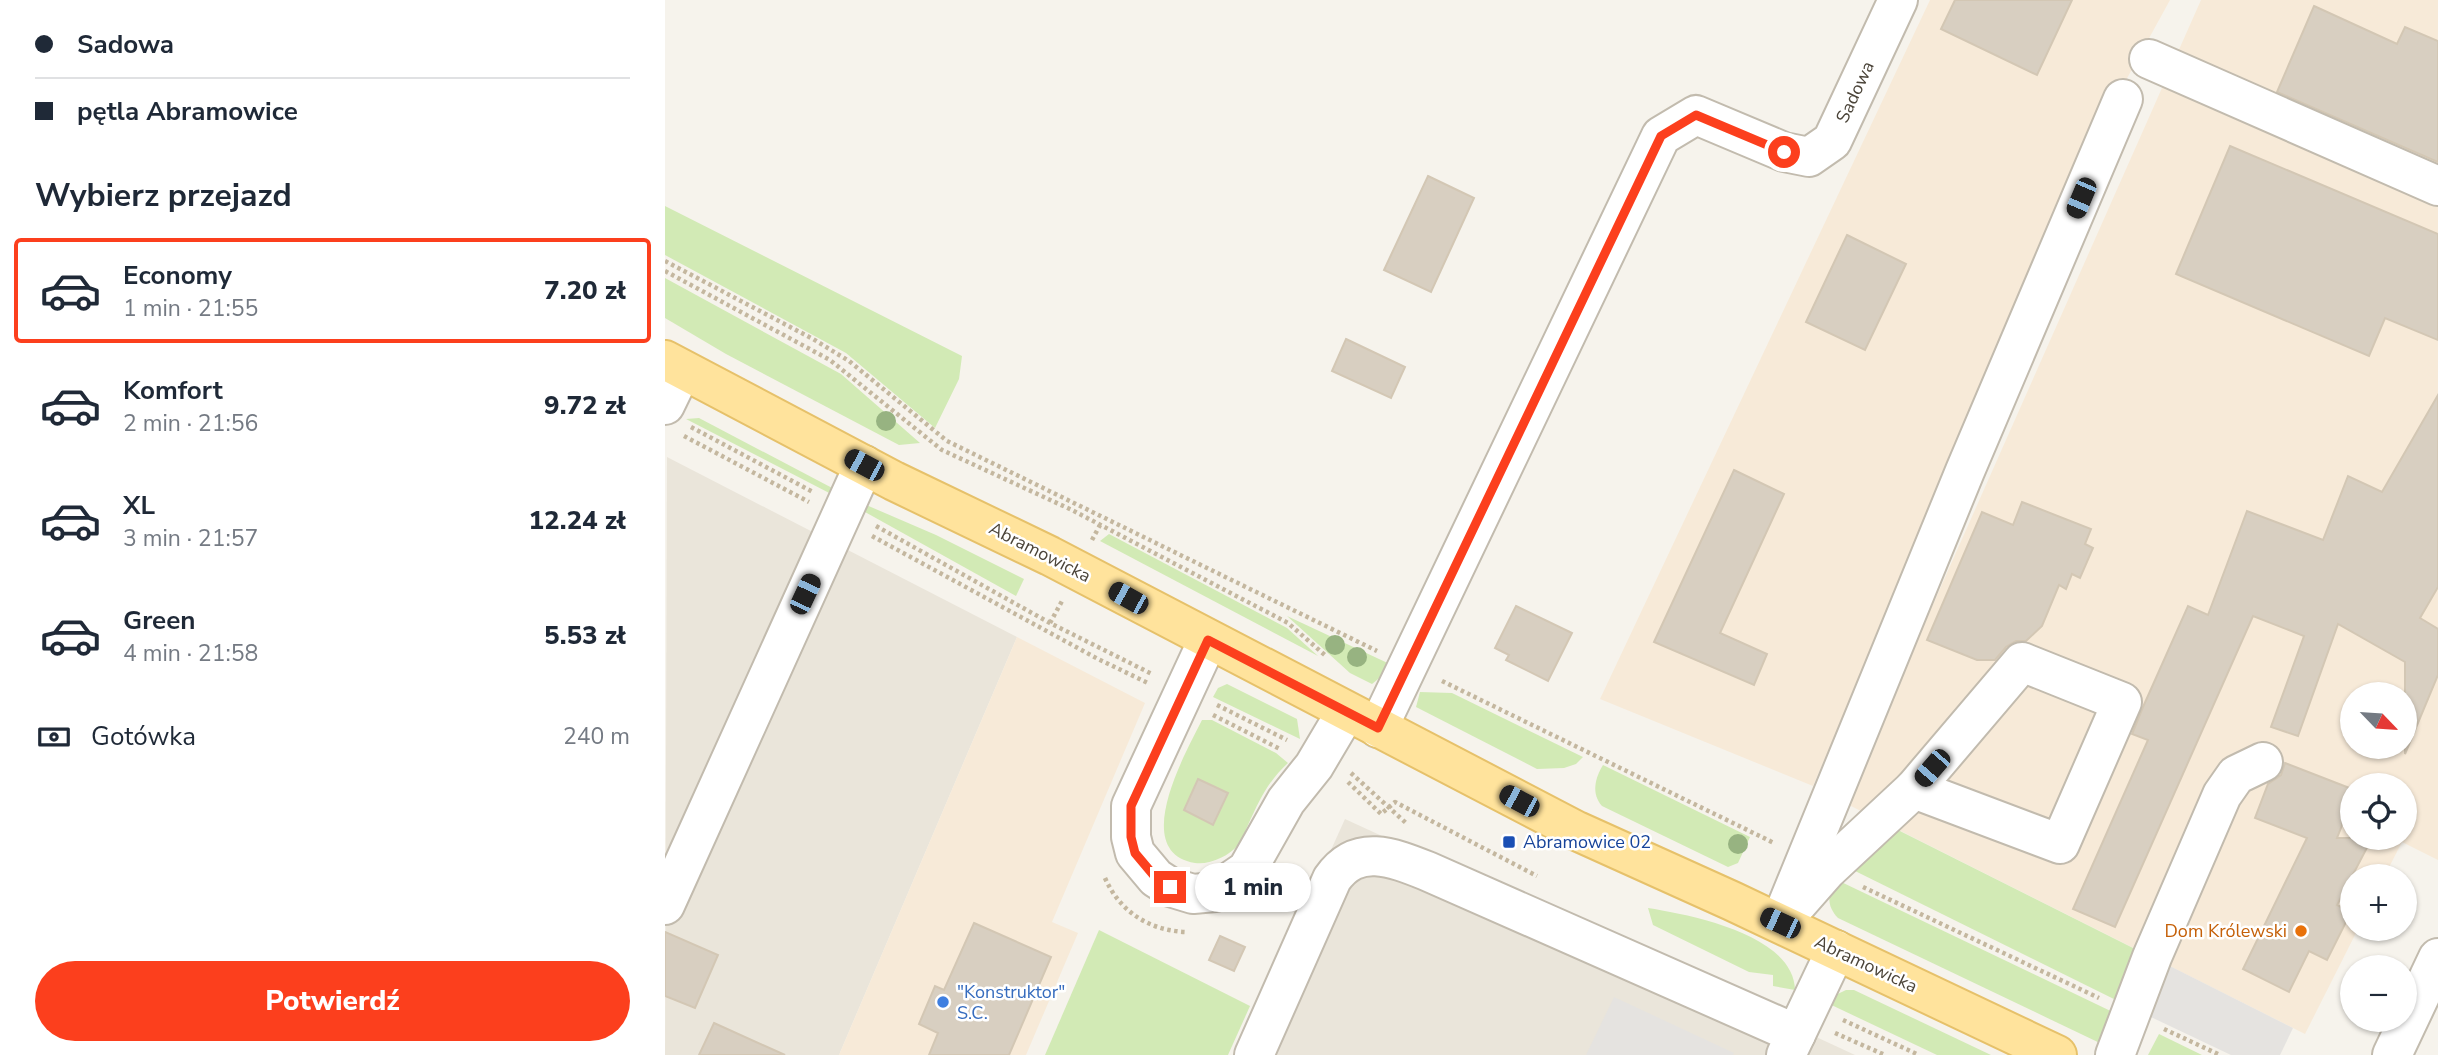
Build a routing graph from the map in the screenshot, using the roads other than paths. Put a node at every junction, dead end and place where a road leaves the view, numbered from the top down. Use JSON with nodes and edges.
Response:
{"nodes":[{"id":1,"x":1898,"y":0,"type":"edge"},
{"id":2,"x":2149,"y":59,"type":"dead end"},
{"id":3,"x":2123,"y":99,"type":"dead end"},
{"id":4,"x":2438,"y":186,"type":"edge"},
{"id":5,"x":674,"y":365,"type":"edge"},
{"id":6,"x":677,"y":415,"type":"edge"},
{"id":7,"x":864,"y":465,"type":"junction"},
{"id":8,"x":1208,"y":640,"type":"junction"},
{"id":9,"x":1362,"y":720,"type":"junction"},
{"id":10,"x":2263,"y":762,"type":"dead end"},
{"id":11,"x":1914,"y":789,"type":"junction"},
{"id":12,"x":1817,"y":865,"type":"junction"},
{"id":13,"x":665,"y":905,"type":"edge"},
{"id":14,"x":1780,"y":923,"type":"junction"},
{"id":15,"x":1836,"y":950,"type":"junction"},
{"id":16,"x":2438,"y":958,"type":"edge"},
{"id":17,"x":1797,"y":1031,"type":"edge"},
{"id":18,"x":1254,"y":1055,"type":"edge"},
{"id":19,"x":2057,"y":1055,"type":"edge"},
{"id":20,"x":2115,"y":1055,"type":"edge"},
{"id":21,"x":2392,"y":1055,"type":"edge"}],
"edges":[{"from":1,"to":9,"type":"street","name":"Sadowa"},
{"from":2,"to":4,"type":"street"},
{"from":3,"to":12,"type":"street"},
{"from":5,"to":6,"type":"street"},
{"from":5,"to":7,"type":"main road","name":"Abramowicka"},
{"from":7,"to":8,"type":"main road","name":"Abramowicka"},
{"from":7,"to":13,"type":"street"},
{"from":8,"to":9,"type":"main road","name":"Abramowicka"},
{"from":8,"to":9,"type":"street","name":"Sadowa"},
{"from":9,"to":14,"type":"main road","name":"Abramowicka"},
{"from":10,"to":20,"type":"street"},
{"from":11,"to":11,"type":"street"},
{"from":11,"to":12,"type":"street"},
{"from":12,"to":14,"type":"street"},
{"from":14,"to":15,"type":"main road","name":"Abramowicka"},
{"from":15,"to":17,"type":"street"},
{"from":15,"to":19,"type":"main road","name":"Abramowicka"},
{"from":16,"to":21,"type":"street"},
{"from":17,"to":18,"type":"street"}]}
